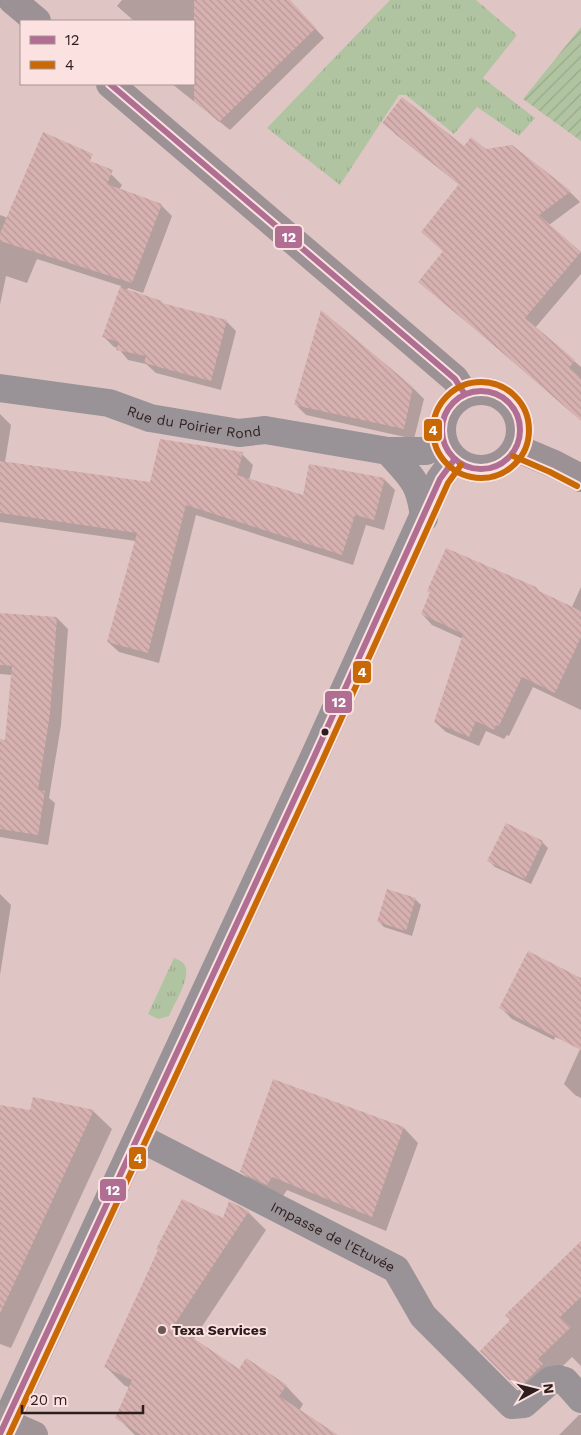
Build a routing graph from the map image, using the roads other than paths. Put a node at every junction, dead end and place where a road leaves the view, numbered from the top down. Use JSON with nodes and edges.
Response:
{"nodes":[{"id":1,"x":12,"y":0,"type":"edge"},
{"id":2,"x":36,"y":20,"type":"edge"},
{"id":3,"x":111,"y":85,"type":"edge"},
{"id":4,"x":0,"y":388,"type":"edge"},
{"id":5,"x":464,"y":394,"type":"junction"},
{"id":6,"x":516,"y":448,"type":"junction"},
{"id":7,"x":388,"y":451,"type":"junction"},
{"id":8,"x":449,"y":452,"type":"junction"},
{"id":9,"x":581,"y":478,"type":"edge"},
{"id":10,"x":424,"y":518,"type":"junction"},
{"id":11,"x":138,"y":1137,"type":"junction"},
{"id":12,"x":581,"y":1399,"type":"edge"},
{"id":13,"x":2,"y":1425,"type":"edge"},
{"id":14,"x":34,"y":1435,"type":"edge"}],
"edges":[{"from":1,"to":2,"type":"main road"},
{"from":3,"to":5,"type":"main road"},
{"from":4,"to":7,"type":"street","name":"Rue du Poirier Rond"},
{"from":5,"to":6,"type":"main road"},
{"from":5,"to":8,"type":"main road"},
{"from":6,"to":8,"type":"main road"},
{"from":6,"to":9,"type":"main road"},
{"from":7,"to":8,"type":"street","name":"Rue du Poirier Rond"},
{"from":7,"to":10,"type":"street"},
{"from":8,"to":10,"type":"street"},
{"from":10,"to":11,"type":"street"},
{"from":11,"to":12,"type":"street","name":"Impasse de l'Etuvée"},
{"from":11,"to":13,"type":"street"},
{"from":13,"to":14,"type":"main road"}]}
